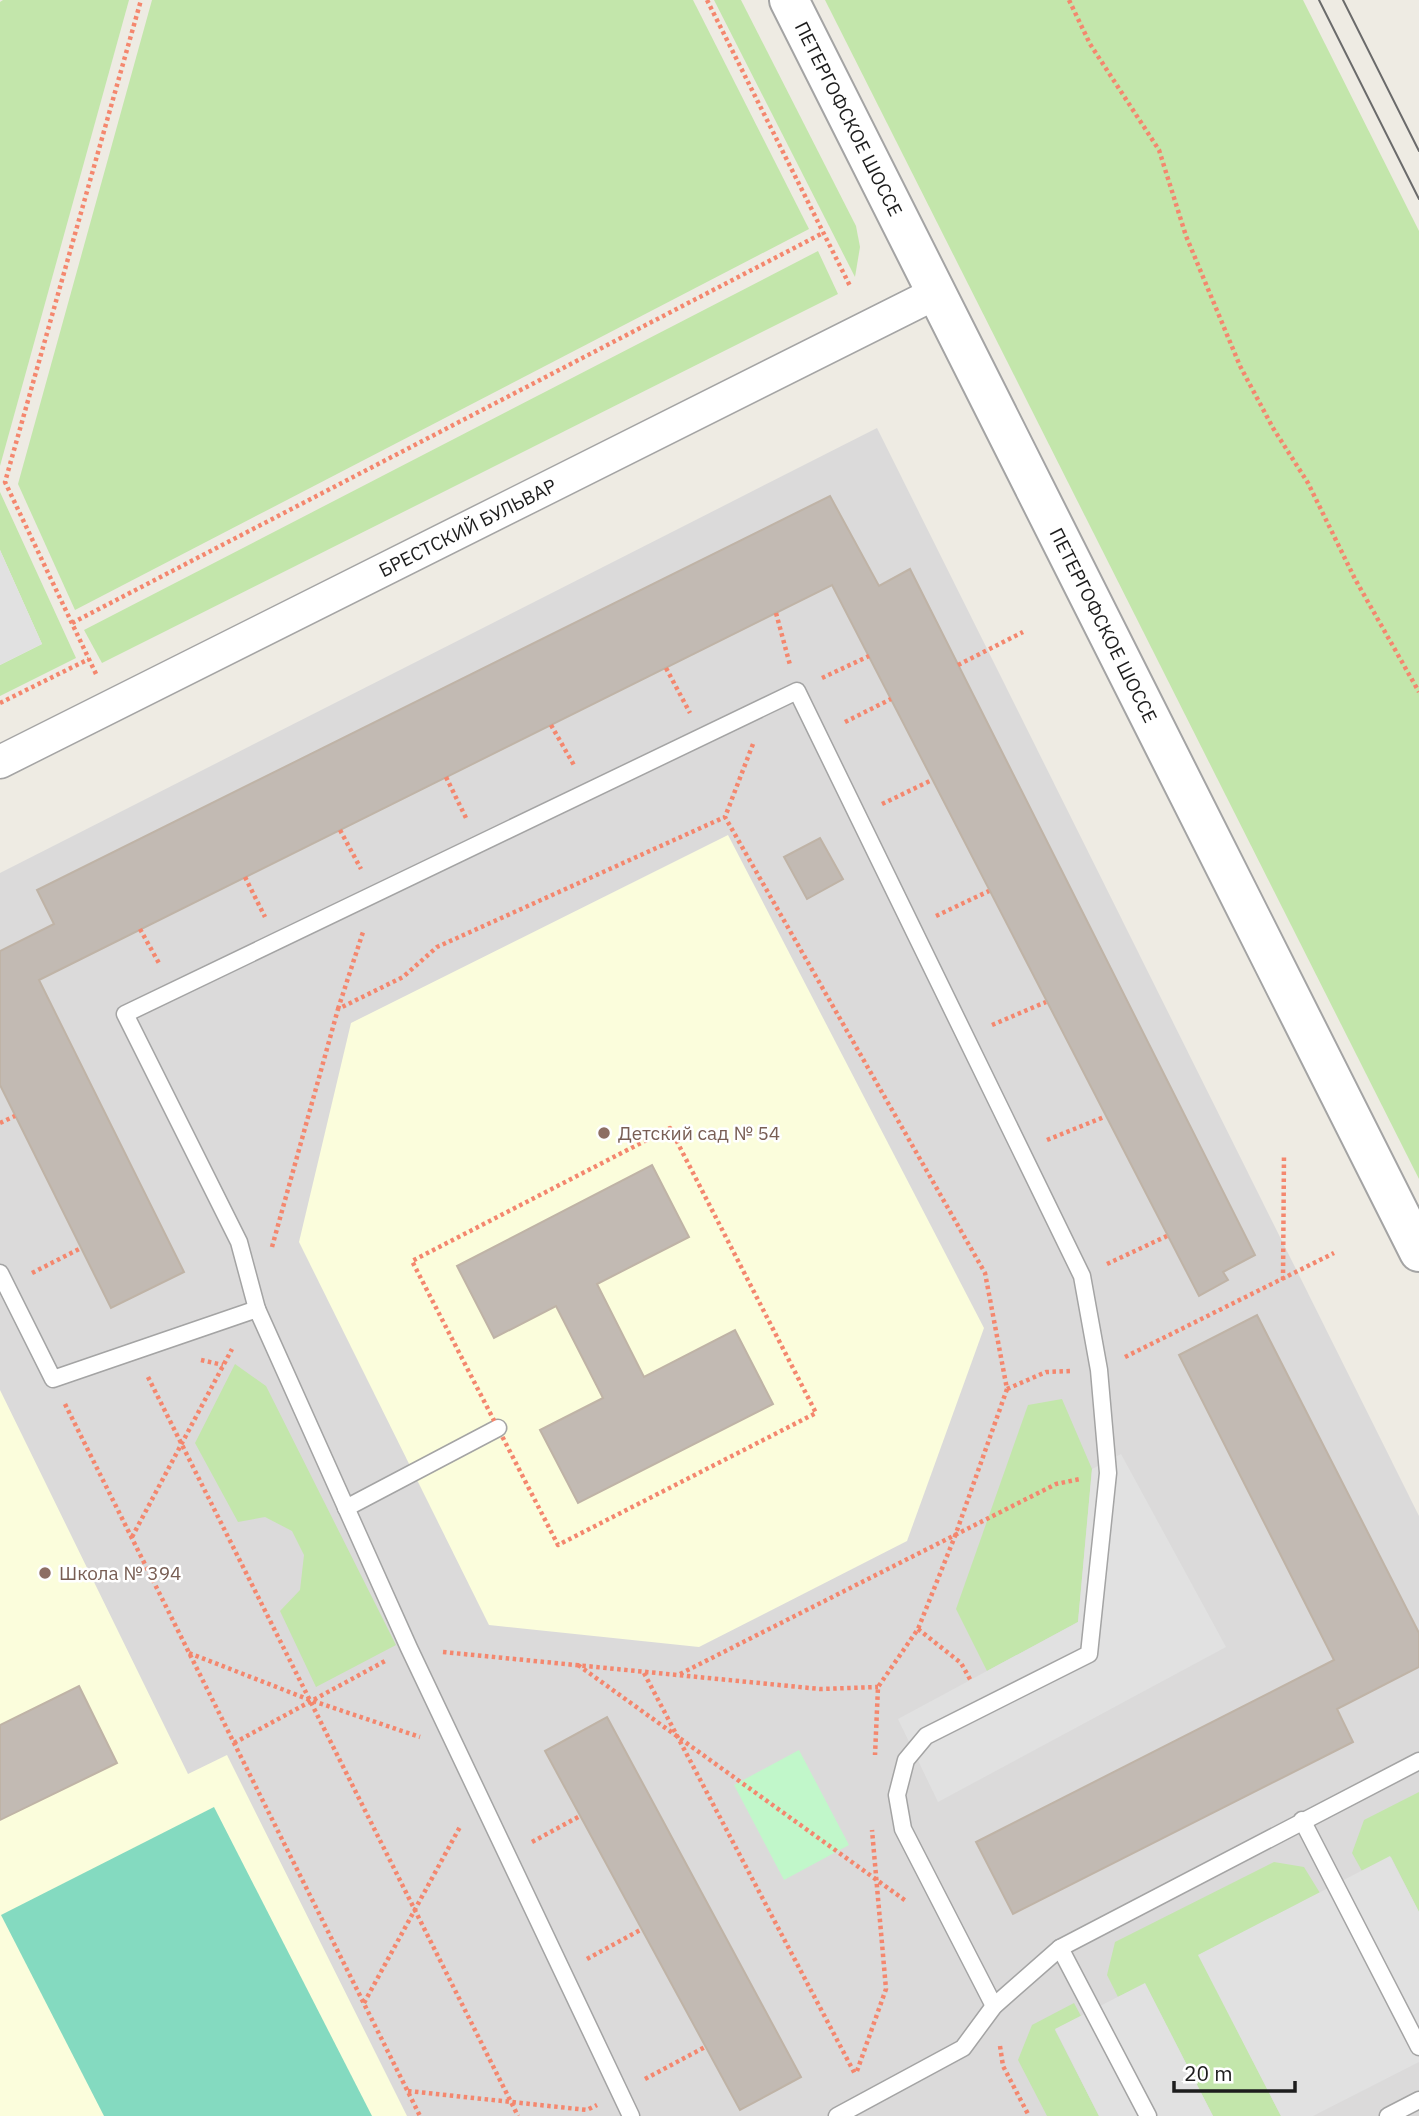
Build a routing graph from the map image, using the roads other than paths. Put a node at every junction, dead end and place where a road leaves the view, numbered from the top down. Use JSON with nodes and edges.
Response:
{"nodes":[{"id":1,"x":789,"y":0,"type":"edge"},
{"id":2,"x":936,"y":293,"type":"junction"},
{"id":3,"x":0,"y":762,"type":"edge"},
{"id":4,"x":1419,"y":1252,"type":"edge"},
{"id":5,"x":3,"y":1280,"type":"edge"},
{"id":6,"x":257,"y":1309,"type":"junction"},
{"id":7,"x":498,"y":1428,"type":"road end"},
{"id":8,"x":346,"y":1508,"type":"junction"},
{"id":9,"x":1419,"y":1761,"type":"edge"},
{"id":10,"x":1303,"y":1820,"type":"junction"},
{"id":11,"x":1060,"y":1948,"type":"junction"},
{"id":12,"x":994,"y":2006,"type":"junction"},
{"id":13,"x":1419,"y":2047,"type":"edge"},
{"id":14,"x":1419,"y":2100,"type":"edge"},
{"id":15,"x":631,"y":2116,"type":"edge"},
{"id":16,"x":837,"y":2116,"type":"edge"},
{"id":17,"x":1148,"y":2116,"type":"edge"},
{"id":18,"x":1388,"y":2116,"type":"edge"}],
"edges":[{"from":1,"to":2,"type":"street","name":"ПЕТЕРГОФСКОЕ ШОССЕ"},
{"from":2,"to":3,"type":"street","name":"БРЕСТСКИЙ БУЛЬВАР"},
{"from":2,"to":4,"type":"street","name":"ПЕТЕРГОФСКОЕ ШОССЕ"},
{"from":5,"to":6,"type":"lane"},
{"from":6,"to":8,"type":"lane"},
{"from":6,"to":12,"type":"lane"},
{"from":7,"to":8,"type":"lane"},
{"from":8,"to":15,"type":"lane"},
{"from":9,"to":10,"type":"lane"},
{"from":10,"to":11,"type":"lane"},
{"from":10,"to":13,"type":"lane"},
{"from":11,"to":12,"type":"lane"},
{"from":11,"to":17,"type":"lane"},
{"from":12,"to":16,"type":"lane"},
{"from":14,"to":18,"type":"lane"}]}
